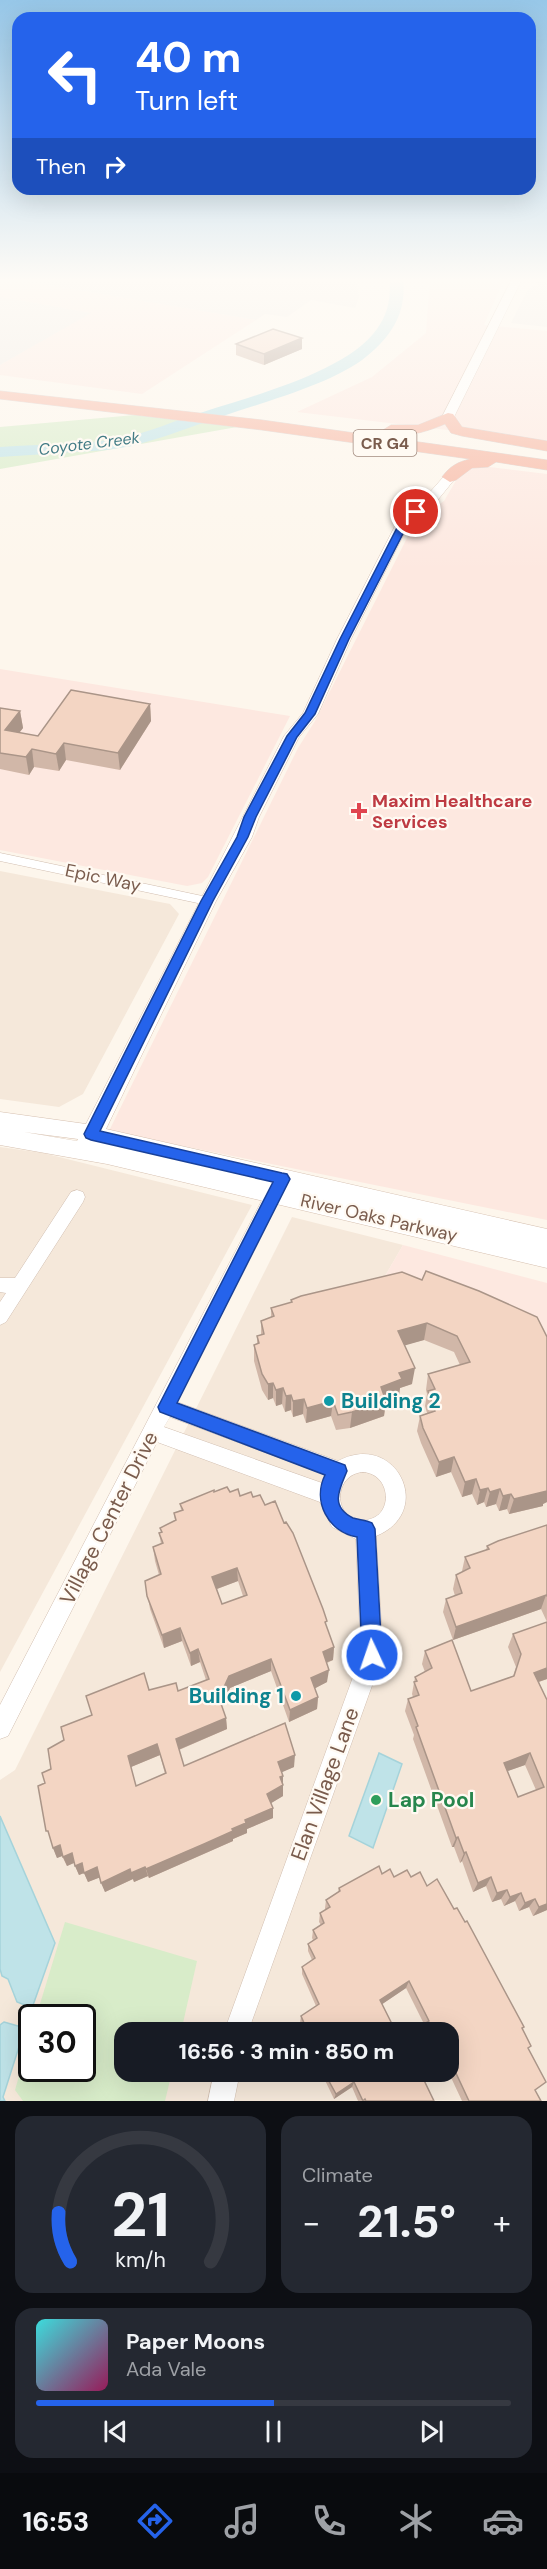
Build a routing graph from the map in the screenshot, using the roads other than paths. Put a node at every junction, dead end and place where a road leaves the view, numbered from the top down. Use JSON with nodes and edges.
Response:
{"nodes":[{"id":1,"x":469,"y":375,"type":"edge"},
{"id":2,"x":0,"y":382,"type":"edge"},
{"id":3,"x":0,"y":395,"type":"edge"},
{"id":4,"x":448,"y":417,"type":"junction"},
{"id":5,"x":390,"y":430,"type":"junction"},
{"id":6,"x":331,"y":436,"type":"junction"},
{"id":7,"x":547,"y":447,"type":"edge"},
{"id":8,"x":517,"y":462,"type":"junction"},
{"id":9,"x":547,"y":465,"type":"edge"},
{"id":10,"x":450,"y":477,"type":"junction"},
{"id":11,"x":0,"y":857,"type":"edge"},
{"id":12,"x":207,"y":901,"type":"junction"},
{"id":13,"x":0,"y":1120,"type":"edge"},
{"id":14,"x":0,"y":1136,"type":"edge"},
{"id":15,"x":88,"y":1142,"type":"junction"},
{"id":16,"x":278,"y":1186,"type":"junction"},
{"id":17,"x":78,"y":1197,"type":"dead end"},
{"id":18,"x":450,"y":1234,"type":"junction"},
{"id":19,"x":547,"y":1239,"type":"edge"},
{"id":20,"x":547,"y":1248,"type":"edge"},
{"id":21,"x":547,"y":1258,"type":"edge"},
{"id":22,"x":0,"y":1285,"type":"edge"},
{"id":23,"x":20,"y":1286,"type":"junction"},
{"id":24,"x":0,"y":1317,"type":"edge"},
{"id":25,"x":166,"y":1407,"type":"junction"},
{"id":26,"x":153,"y":1432,"type":"junction"},
{"id":27,"x":339,"y":1471,"type":"junction"},
{"id":28,"x":328,"y":1495,"type":"junction"},
{"id":29,"x":366,"y":1529,"type":"junction"},
{"id":30,"x":0,"y":1728,"type":"edge"},
{"id":31,"x":240,"y":2022,"type":"edge"},
{"id":32,"x":225,"y":2082,"type":"edge"},
{"id":33,"x":221,"y":2101,"type":"edge"}],
"edges":[{"from":1,"to":4,"type":"street"},
{"from":2,"to":5,"type":"highway","number":"CR G4"},
{"from":3,"to":6,"type":"highway","number":"CR G4"},
{"from":4,"to":5,"type":"highway"},
{"from":4,"to":7,"type":"highway"},
{"from":5,"to":7,"type":"highway","number":"CR G4"},
{"from":6,"to":8,"type":"highway","number":"CR G4"},
{"from":6,"to":10,"type":"highway"},
{"from":8,"to":9,"type":"highway","number":"CR G4"},
{"from":8,"to":10,"type":"highway"},
{"from":10,"to":12,"type":"street"},
{"from":11,"to":12,"type":"street","name":"Epic Way"},
{"from":12,"to":15,"type":"street"},
{"from":13,"to":15,"type":"street","name":"River Oaks Parkway"},
{"from":14,"to":15,"type":"street","name":"River Oaks Parkway"},
{"from":15,"to":16,"type":"street","name":"River Oaks Parkway"},
{"from":16,"to":18,"type":"street","name":"River Oaks Parkway"},
{"from":16,"to":19,"type":"street","name":"River Oaks Parkway"},
{"from":16,"to":25,"type":"street","name":"Village Center Drive"},
{"from":17,"to":23,"type":"street"},
{"from":18,"to":20,"type":"street"},
{"from":18,"to":21,"type":"street","name":"River Oaks Parkway"},
{"from":22,"to":23,"type":"street"},
{"from":23,"to":24,"type":"street"},
{"from":25,"to":26,"type":"street","name":"Village Center Drive"},
{"from":25,"to":27,"type":"street"},
{"from":26,"to":28,"type":"street"},
{"from":26,"to":30,"type":"street","name":"Village Center Drive"},
{"from":27,"to":28,"type":"street"},
{"from":27,"to":29,"type":"street"},
{"from":28,"to":29,"type":"street"},
{"from":29,"to":31,"type":"street","name":"Elan Village Lane"},
{"from":32,"to":33,"type":"street"}]}
